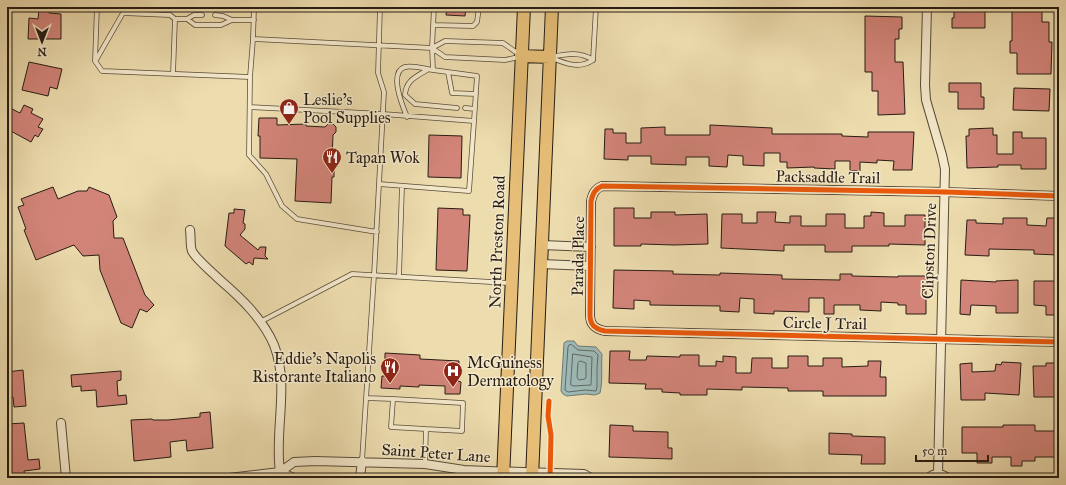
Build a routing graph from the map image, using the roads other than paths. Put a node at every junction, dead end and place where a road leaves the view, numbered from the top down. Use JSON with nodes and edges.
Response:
{"nodes":[{"id":1,"x":97,"y":7,"type":"edge"},
{"id":2,"x":254,"y":7,"type":"edge"},
{"id":3,"x":380,"y":7,"type":"edge"},
{"id":4,"x":434,"y":7,"type":"edge"},
{"id":5,"x":479,"y":7,"type":"edge"},
{"id":6,"x":524,"y":7,"type":"edge"},
{"id":7,"x":552,"y":7,"type":"edge"},
{"id":8,"x":596,"y":7,"type":"edge"},
{"id":9,"x":927,"y":7,"type":"edge"},
{"id":10,"x":202,"y":15,"type":"dead end"},
{"id":11,"x":215,"y":15,"type":"dead end"},
{"id":12,"x":175,"y":19,"type":"junction"},
{"id":13,"x":187,"y":19,"type":"junction"},
{"id":14,"x":232,"y":20,"type":"junction"},
{"id":15,"x":254,"y":20,"type":"junction"},
{"id":16,"x":433,"y":25,"type":"junction"},
{"id":17,"x":253,"y":39,"type":"junction"},
{"id":18,"x":378,"y":45,"type":"junction"},
{"id":19,"x":432,"y":48,"type":"junction"},
{"id":20,"x":522,"y":56,"type":"junction"},
{"id":21,"x":550,"y":57,"type":"junction"},
{"id":22,"x":593,"y":60,"type":"junction"},
{"id":23,"x":95,"y":61,"type":"junction"},
{"id":24,"x":427,"y":70,"type":"junction"},
{"id":25,"x":433,"y":70,"type":"junction"},
{"id":26,"x":448,"y":72,"type":"junction"},
{"id":27,"x":173,"y":74,"type":"junction"},
{"id":28,"x":250,"y":77,"type":"junction"},
{"id":29,"x":476,"y":94,"type":"junction"},
{"id":30,"x":250,"y":107,"type":"junction"},
{"id":31,"x":457,"y":108,"type":"dead end"},
{"id":32,"x":464,"y":108,"type":"dead end"},
{"id":33,"x":475,"y":109,"type":"junction"},
{"id":34,"x":383,"y":114,"type":"junction"},
{"id":35,"x":407,"y":117,"type":"junction"},
{"id":36,"x":474,"y":121,"type":"junction"},
{"id":37,"x":379,"y":184,"type":"junction"},
{"id":38,"x":402,"y":186,"type":"junction"},
{"id":39,"x":597,"y":188,"type":"joint"},
{"id":40,"x":945,"y":192,"type":"junction"},
{"id":41,"x":1059,"y":196,"type":"edge"},
{"id":42,"x":190,"y":230,"type":"dead end"},
{"id":43,"x":377,"y":232,"type":"junction"},
{"id":44,"x":542,"y":245,"type":"junction"},
{"id":45,"x":591,"y":247,"type":"junction"},
{"id":46,"x":541,"y":264,"type":"junction"},
{"id":47,"x":590,"y":266,"type":"junction"},
{"id":48,"x":374,"y":275,"type":"junction"},
{"id":49,"x":399,"y":276,"type":"junction"},
{"id":50,"x":512,"y":283,"type":"junction"},
{"id":51,"x":260,"y":322,"type":"junction"},
{"id":52,"x":593,"y":326,"type":"joint"},
{"id":53,"x":940,"y":339,"type":"junction"},
{"id":54,"x":1059,"y":342,"type":"edge"},
{"id":55,"x":366,"y":398,"type":"junction"},
{"id":56,"x":393,"y":400,"type":"junction"},
{"id":57,"x":61,"y":423,"type":"dead end"},
{"id":58,"x":426,"y":429,"type":"junction"},
{"id":59,"x":362,"y":461,"type":"junction"},
{"id":60,"x":425,"y":464,"type":"junction"},
{"id":61,"x":280,"y":472,"type":"junction"},
{"id":62,"x":938,"y":474,"type":"junction"},
{"id":63,"x":504,"y":475,"type":"edge"},
{"id":64,"x":532,"y":475,"type":"edge"},
{"id":65,"x":66,"y":478,"type":"edge"},
{"id":66,"x":229,"y":478,"type":"edge"},
{"id":67,"x":294,"y":478,"type":"edge"},
{"id":68,"x":360,"y":478,"type":"edge"},
{"id":69,"x":591,"y":478,"type":"edge"},
{"id":70,"x":928,"y":478,"type":"edge"},
{"id":71,"x":948,"y":478,"type":"edge"}],
"edges":[{"from":1,"to":23,"type":"lane"},
{"from":2,"to":15,"type":"lane"},
{"from":3,"to":18,"type":"lane"},
{"from":4,"to":16,"type":"lane"},
{"from":5,"to":16,"type":"lane"},
{"from":6,"to":20,"type":"main road","name":"North Preston Road"},
{"from":7,"to":21,"type":"main road"},
{"from":8,"to":22,"type":"lane"},
{"from":9,"to":40,"type":"street","name":"Clipston Drive"},
{"from":10,"to":13,"type":"lane"},
{"from":11,"to":14,"type":"lane"},
{"from":12,"to":13,"type":"lane"},
{"from":12,"to":23,"type":"lane"},
{"from":12,"to":27,"type":"lane"},
{"from":13,"to":14,"type":"lane"},
{"from":14,"to":15,"type":"lane"},
{"from":15,"to":17,"type":"lane"},
{"from":16,"to":19,"type":"lane"},
{"from":17,"to":18,"type":"lane"},
{"from":17,"to":28,"type":"lane"},
{"from":18,"to":19,"type":"lane"},
{"from":18,"to":34,"type":"lane"},
{"from":19,"to":20,"type":"lane"},
{"from":19,"to":20,"type":"lane"},
{"from":19,"to":25,"type":"lane"},
{"from":20,"to":21,"type":"main road"},
{"from":20,"to":50,"type":"main road","name":"North Preston Road"},
{"from":21,"to":22,"type":"lane"},
{"from":21,"to":22,"type":"lane"},
{"from":21,"to":44,"type":"main road"},
{"from":23,"to":27,"type":"lane"},
{"from":24,"to":25,"type":"lane"},
{"from":24,"to":31,"type":"lane"},
{"from":24,"to":35,"type":"lane"},
{"from":25,"to":26,"type":"lane"},
{"from":26,"to":29,"type":"lane"},
{"from":26,"to":29,"type":"lane"},
{"from":27,"to":28,"type":"lane"},
{"from":28,"to":30,"type":"lane"},
{"from":29,"to":33,"type":"lane"},
{"from":30,"to":34,"type":"lane"},
{"from":30,"to":43,"type":"lane"},
{"from":32,"to":33,"type":"lane"},
{"from":33,"to":36,"type":"lane"},
{"from":34,"to":35,"type":"lane"},
{"from":34,"to":37,"type":"lane"},
{"from":35,"to":36,"type":"lane"},
{"from":36,"to":38,"type":"lane"},
{"from":37,"to":38,"type":"lane"},
{"from":37,"to":43,"type":"lane"},
{"from":38,"to":49,"type":"lane"},
{"from":39,"to":40,"type":"street","name":"Packsaddle Trail"},
{"from":39,"to":45,"type":"street","name":"Parada Place"},
{"from":40,"to":41,"type":"street","name":"Packsaddle Trail"},
{"from":40,"to":53,"type":"street","name":"Clipston Drive"},
{"from":42,"to":51,"type":"street"},
{"from":43,"to":48,"type":"lane"},
{"from":44,"to":45,"type":"street"},
{"from":44,"to":46,"type":"main road"},
{"from":45,"to":47,"type":"street","name":"Parada Place"},
{"from":46,"to":47,"type":"street"},
{"from":46,"to":64,"type":"main road"},
{"from":47,"to":52,"type":"street","name":"Parada Place"},
{"from":48,"to":49,"type":"lane"},
{"from":48,"to":51,"type":"lane"},
{"from":48,"to":55,"type":"lane"},
{"from":49,"to":50,"type":"lane"},
{"from":50,"to":63,"type":"main road","name":"North Preston Road"},
{"from":51,"to":61,"type":"street"},
{"from":52,"to":53,"type":"street","name":"Circle J Trail"},
{"from":53,"to":54,"type":"street","name":"Circle J Trail"},
{"from":53,"to":62,"type":"street","name":"Clipston Drive"},
{"from":55,"to":56,"type":"lane"},
{"from":55,"to":59,"type":"lane"},
{"from":56,"to":58,"type":"lane"},
{"from":56,"to":58,"type":"lane"},
{"from":57,"to":65,"type":"street"},
{"from":58,"to":60,"type":"lane"},
{"from":59,"to":60,"type":"street","name":"Saint Peter Lane"},
{"from":59,"to":61,"type":"street","name":"Saint Peter Lane"},
{"from":59,"to":68,"type":"street"},
{"from":60,"to":63,"type":"street","name":"Saint Peter Lane"},
{"from":61,"to":66,"type":"street","name":"Saint Peter Lane"},
{"from":61,"to":67,"type":"street","name":"Saint Peter Lane"},
{"from":62,"to":70,"type":"street"},
{"from":62,"to":71,"type":"street"},
{"from":63,"to":64,"type":"street","name":"Saint Peter Lane"},
{"from":64,"to":69,"type":"street","name":"Saint Peter Lane"}]}
